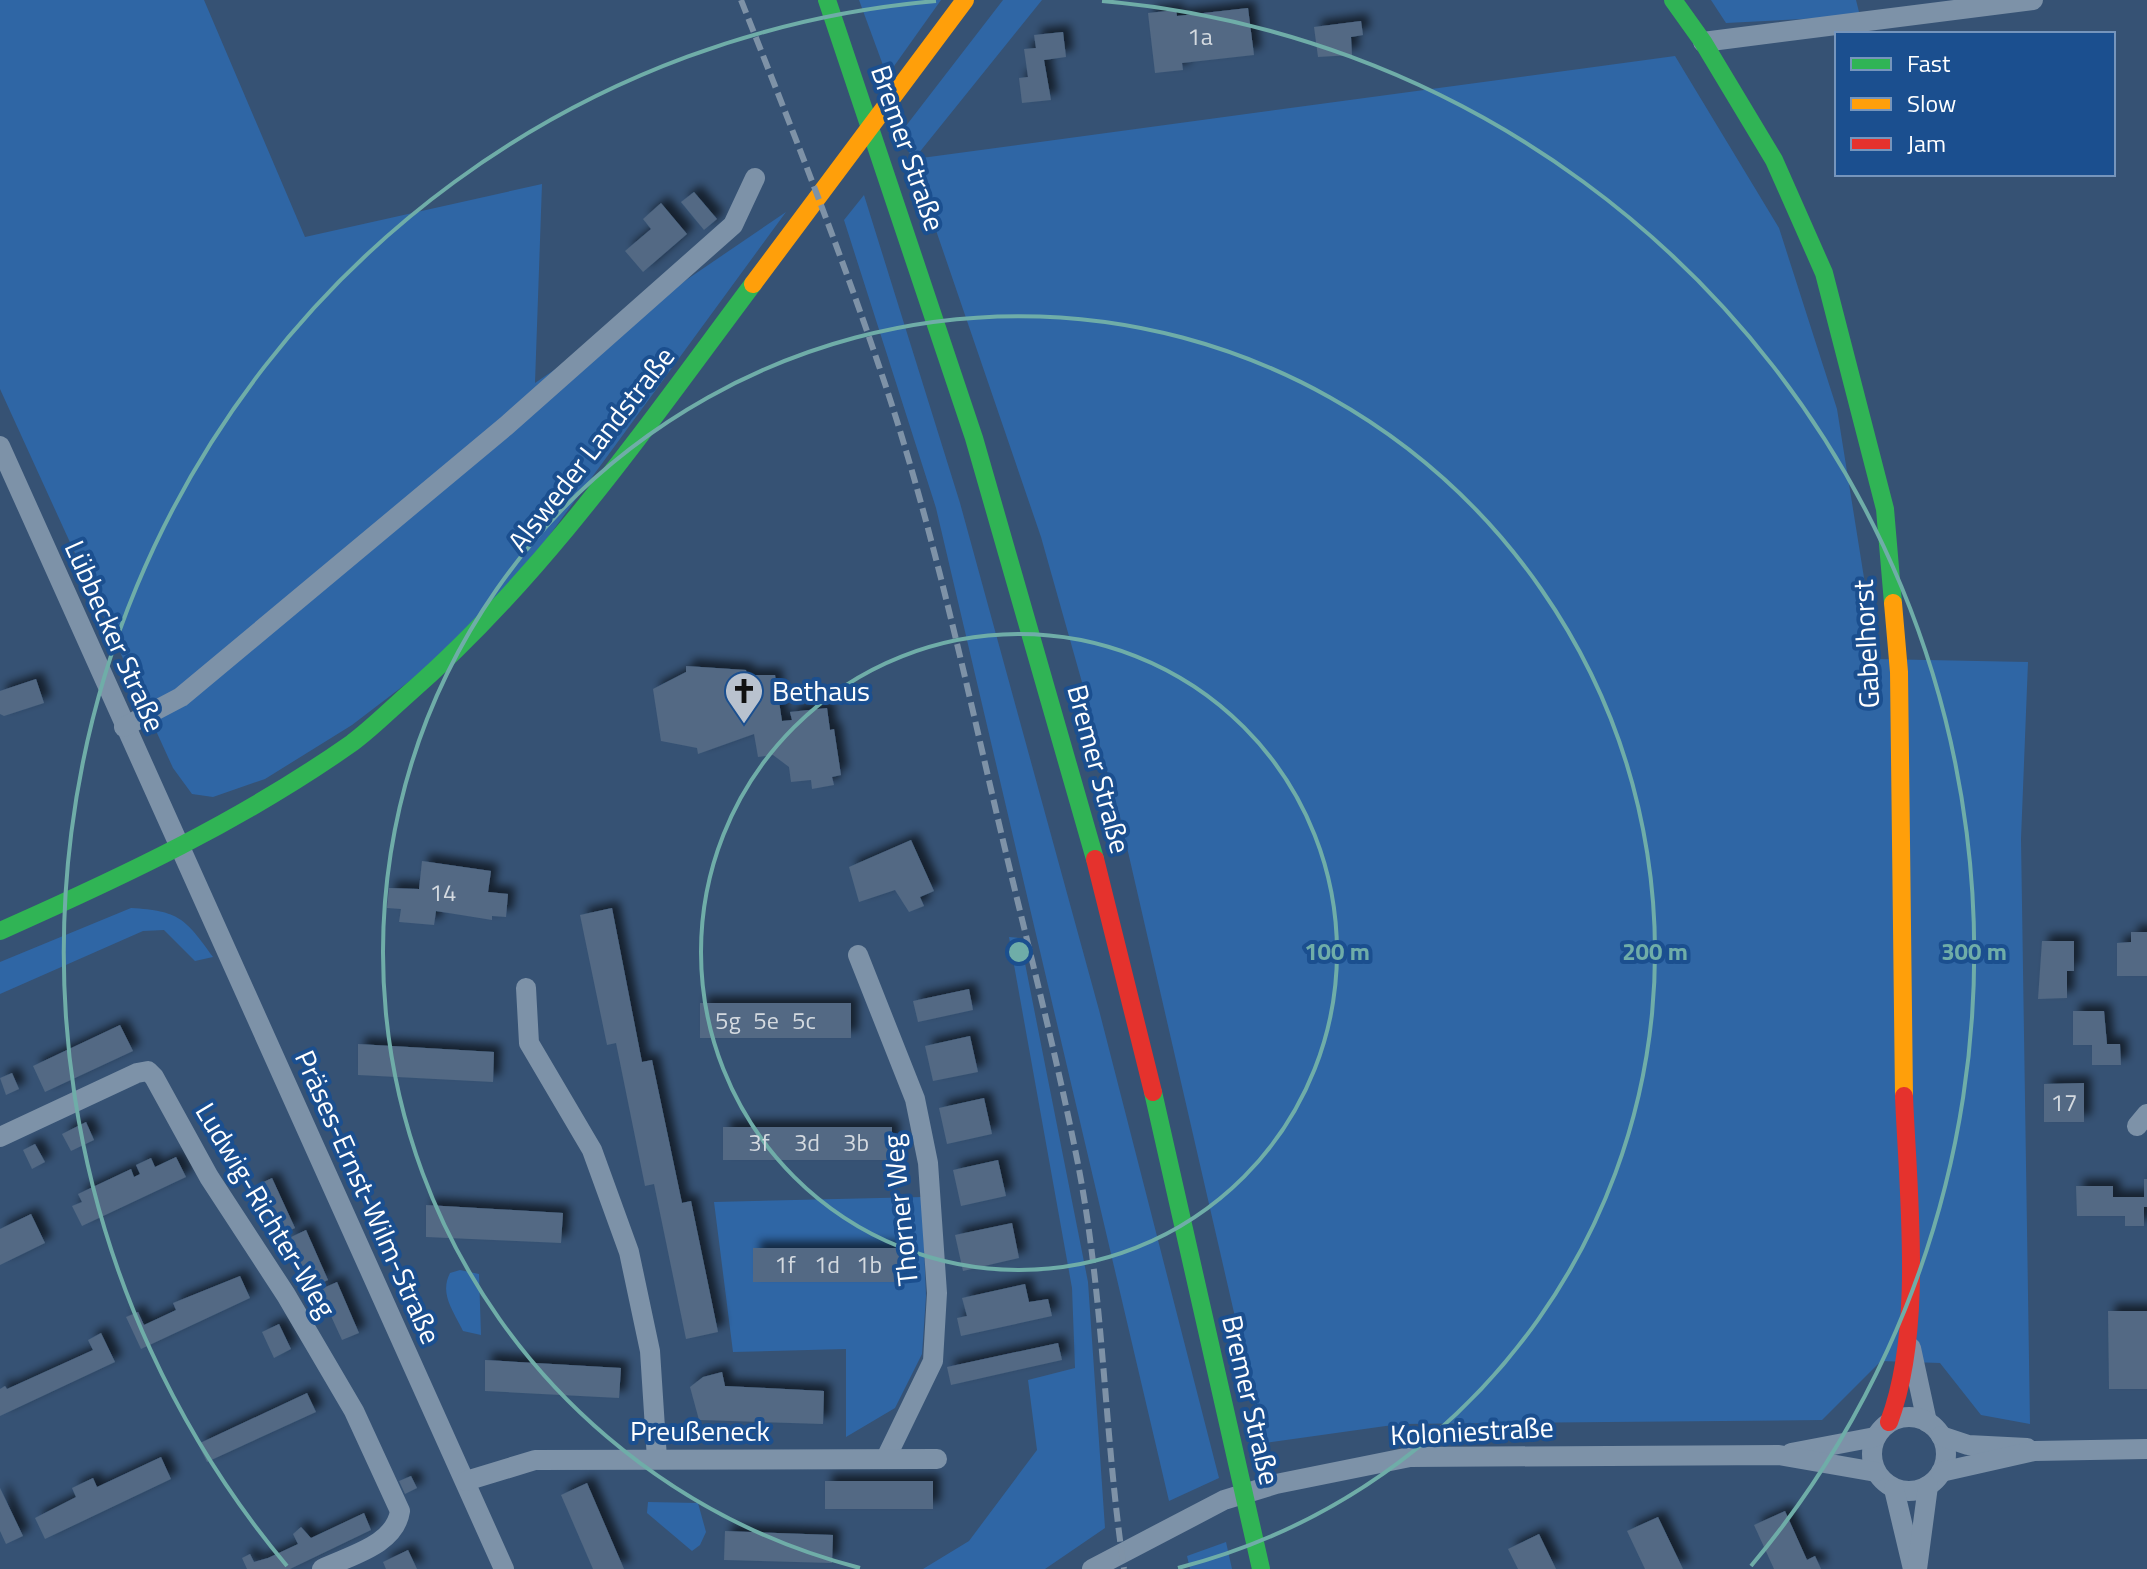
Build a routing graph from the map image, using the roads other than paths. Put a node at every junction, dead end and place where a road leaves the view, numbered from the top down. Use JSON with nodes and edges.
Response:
{"nodes":[{"id":1,"x":827,"y":0,"type":"edge"},
{"id":2,"x":965,"y":0,"type":"edge"},
{"id":3,"x":1673,"y":0,"type":"edge"},
{"id":4,"x":2033,"y":0,"type":"edge"},
{"id":5,"x":1703,"y":42,"type":"junction"},
{"id":6,"x":755,"y":178,"type":"dead end"},
{"id":7,"x":0,"y":446,"type":"edge"},
{"id":8,"x":124,"y":727,"type":"junction"},
{"id":9,"x":179,"y":848,"type":"junction"},
{"id":10,"x":0,"y":931,"type":"edge"},
{"id":11,"x":858,"y":955,"type":"dead end"},
{"id":12,"x":526,"y":988,"type":"dead end"},
{"id":13,"x":0,"y":1137,"type":"edge"},
{"id":14,"x":1908,"y":1334,"type":"junction"},
{"id":15,"x":1934,"y":1429,"type":"junction"},
{"id":16,"x":1882,"y":1430,"type":"junction"},
{"id":17,"x":2147,"y":1449,"type":"edge"},
{"id":18,"x":2034,"y":1451,"type":"junction"},
{"id":19,"x":1779,"y":1455,"type":"junction"},
{"id":20,"x":886,"y":1458,"type":"junction"},
{"id":21,"x":657,"y":1459,"type":"junction"},
{"id":22,"x":937,"y":1459,"type":"dead end"},
{"id":23,"x":1876,"y":1472,"type":"junction"},
{"id":24,"x":1935,"y":1479,"type":"junction"},
{"id":25,"x":466,"y":1481,"type":"junction"},
{"id":26,"x":1894,"y":1489,"type":"junction"},
{"id":27,"x":322,"y":1569,"type":"edge"},
{"id":28,"x":504,"y":1569,"type":"edge"},
{"id":29,"x":1092,"y":1569,"type":"edge"},
{"id":30,"x":1261,"y":1569,"type":"edge"},
{"id":31,"x":1915,"y":1569,"type":"edge"}],
"edges":[{"from":1,"to":30,"type":"main road","name":"Bremer Straße"},
{"from":2,"to":9,"type":"main road","name":"Alsweder Landstraße"},
{"from":3,"to":5,"type":"main road","name":"Gabelhorst"},
{"from":4,"to":5,"type":"street"},
{"from":5,"to":14,"type":"main road","name":"Gabelhorst"},
{"from":6,"to":8,"type":"street"},
{"from":7,"to":8,"type":"street","name":"Lübbecker Straße"},
{"from":8,"to":9,"type":"street","name":"Lübbecker Straße"},
{"from":9,"to":10,"type":"main road","name":"Alsweder Landstraße"},
{"from":9,"to":25,"type":"street","name":"Präses-Ernst-Wilm-Straße"},
{"from":11,"to":20,"type":"street","name":"Thorner Weg"},
{"from":12,"to":21,"type":"street"},
{"from":13,"to":27,"type":"street","name":"Ludwig-Richter-Weg"},
{"from":14,"to":15,"type":"street","name":"Gabelhorst"},
{"from":14,"to":16,"type":"main road","name":"Gabelhorst"},
{"from":15,"to":16,"type":"street"},
{"from":15,"to":18,"type":"street"},
{"from":15,"to":24,"type":"street"},
{"from":16,"to":19,"type":"street","name":"Koloniestraße"},
{"from":16,"to":23,"type":"street"},
{"from":17,"to":18,"type":"street"},
{"from":18,"to":24,"type":"street"},
{"from":19,"to":23,"type":"street","name":"Koloniestraße"},
{"from":19,"to":29,"type":"street","name":"Koloniestraße"},
{"from":20,"to":21,"type":"street","name":"Preußeneck"},
{"from":20,"to":22,"type":"street","name":"Preußeneck"},
{"from":21,"to":25,"type":"street","name":"Preußeneck"},
{"from":23,"to":26,"type":"street"},
{"from":24,"to":26,"type":"street"},
{"from":24,"to":31,"type":"street"},
{"from":25,"to":28,"type":"street","name":"Präses-Ernst-Wilm-Straße"},
{"from":26,"to":31,"type":"street"}]}
